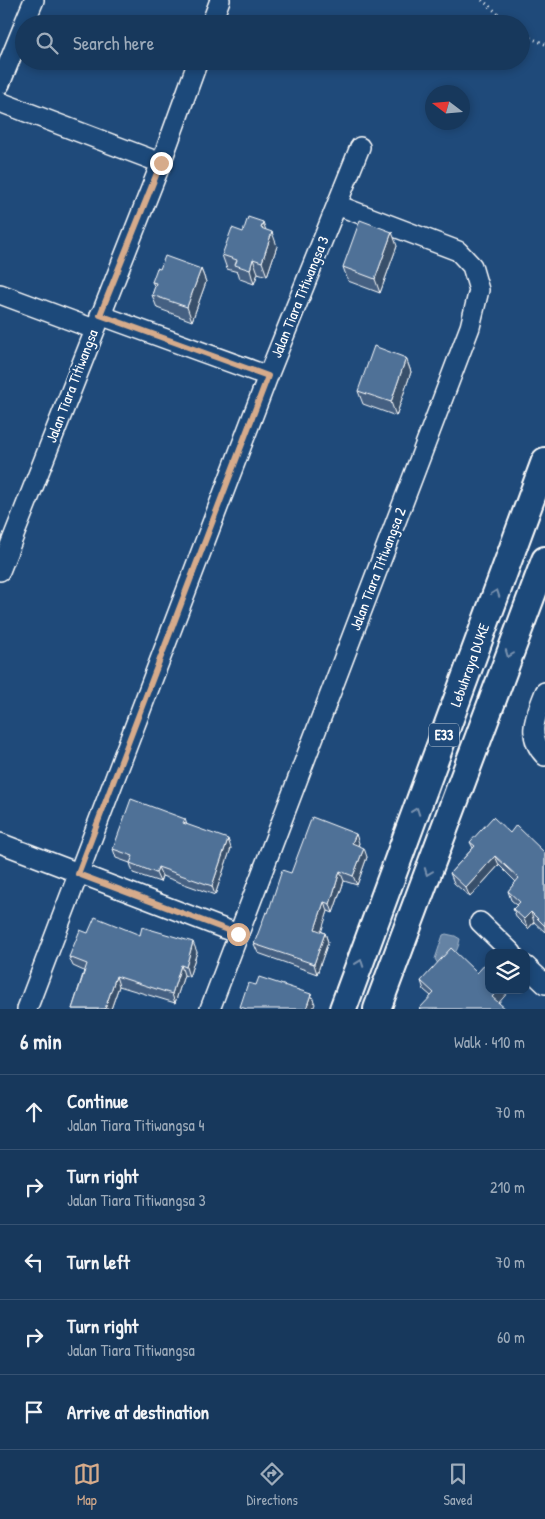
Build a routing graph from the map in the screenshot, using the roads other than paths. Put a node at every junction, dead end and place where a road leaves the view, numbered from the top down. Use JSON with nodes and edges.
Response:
{"nodes":[{"id":1,"x":34,"y":0,"type":"edge"},
{"id":2,"x":220,"y":0,"type":"edge"},
{"id":3,"x":28,"y":15,"type":"edge"},
{"id":4,"x":214,"y":15,"type":"edge"},
{"id":5,"x":15,"y":46,"type":"edge"},
{"id":6,"x":195,"y":70,"type":"edge"},
{"id":7,"x":0,"y":84,"type":"edge"},
{"id":8,"x":0,"y":102,"type":"edge"},
{"id":9,"x":360,"y":147,"type":"dead end"},
{"id":10,"x":161,"y":163,"type":"junction"},
{"id":11,"x":338,"y":205,"type":"junction"},
{"id":12,"x":0,"y":294,"type":"edge"},
{"id":13,"x":97,"y":322,"type":"junction"},
{"id":14,"x":268,"y":376,"type":"junction"},
{"id":15,"x":545,"y":461,"type":"edge"},
{"id":16,"x":545,"y":560,"type":"edge"},
{"id":17,"x":0,"y":570,"type":"edge"},
{"id":18,"x":545,"y":692,"type":"edge"},
{"id":19,"x":545,"y":756,"type":"edge"},
{"id":20,"x":0,"y":843,"type":"edge"},
{"id":21,"x":78,"y":874,"type":"junction"},
{"id":22,"x":480,"y":922,"type":"dead end"},
{"id":23,"x":238,"y":934,"type":"junction"},
{"id":24,"x":508,"y":949,"type":"edge"},
{"id":25,"x":530,"y":970,"type":"edge"},
{"id":26,"x":545,"y":984,"type":"edge"},
{"id":27,"x":27,"y":1009,"type":"edge"},
{"id":28,"x":210,"y":1009,"type":"edge"},
{"id":29,"x":343,"y":1009,"type":"edge"},
{"id":30,"x":377,"y":1009,"type":"edge"}],
"edges":[{"from":1,"to":3,"type":"street"},
{"from":2,"to":4,"type":"street"},
{"from":5,"to":7,"type":"street"},
{"from":6,"to":10,"type":"street","name":"Jalan Tiara Titiwangsa"},
{"from":8,"to":10,"type":"street"},
{"from":9,"to":11,"type":"street","name":"Jalan Tiara Titiwangsa 3"},
{"from":10,"to":13,"type":"street","name":"Jalan Tiara Titiwangsa"},
{"from":11,"to":14,"type":"street","name":"Jalan Tiara Titiwangsa 3"},
{"from":11,"to":23,"type":"street","name":"Jalan Tiara Titiwangsa 2"},
{"from":12,"to":13,"type":"street"},
{"from":13,"to":14,"type":"street"},
{"from":13,"to":17,"type":"street","name":"Jalan Tiara Titiwangsa"},
{"from":14,"to":21,"type":"street","name":"Jalan Tiara Titiwangsa 3"},
{"from":29,"to":15,"type":"highway","name":"Lebuhraya DUKE","number":"E33","one_way":true},
{"from":16,"to":30,"type":"highway","number":"E33","one_way":true},
{"from":18,"to":19,"type":"street"},
{"from":20,"to":21,"type":"street"},
{"from":21,"to":23,"type":"street"},
{"from":21,"to":27,"type":"street","name":"Jalan Tiara Titiwangsa 3"},
{"from":22,"to":24,"type":"street"},
{"from":23,"to":28,"type":"street","name":"Jalan Tiara Titiwangsa 2"},
{"from":25,"to":26,"type":"street"}]}
